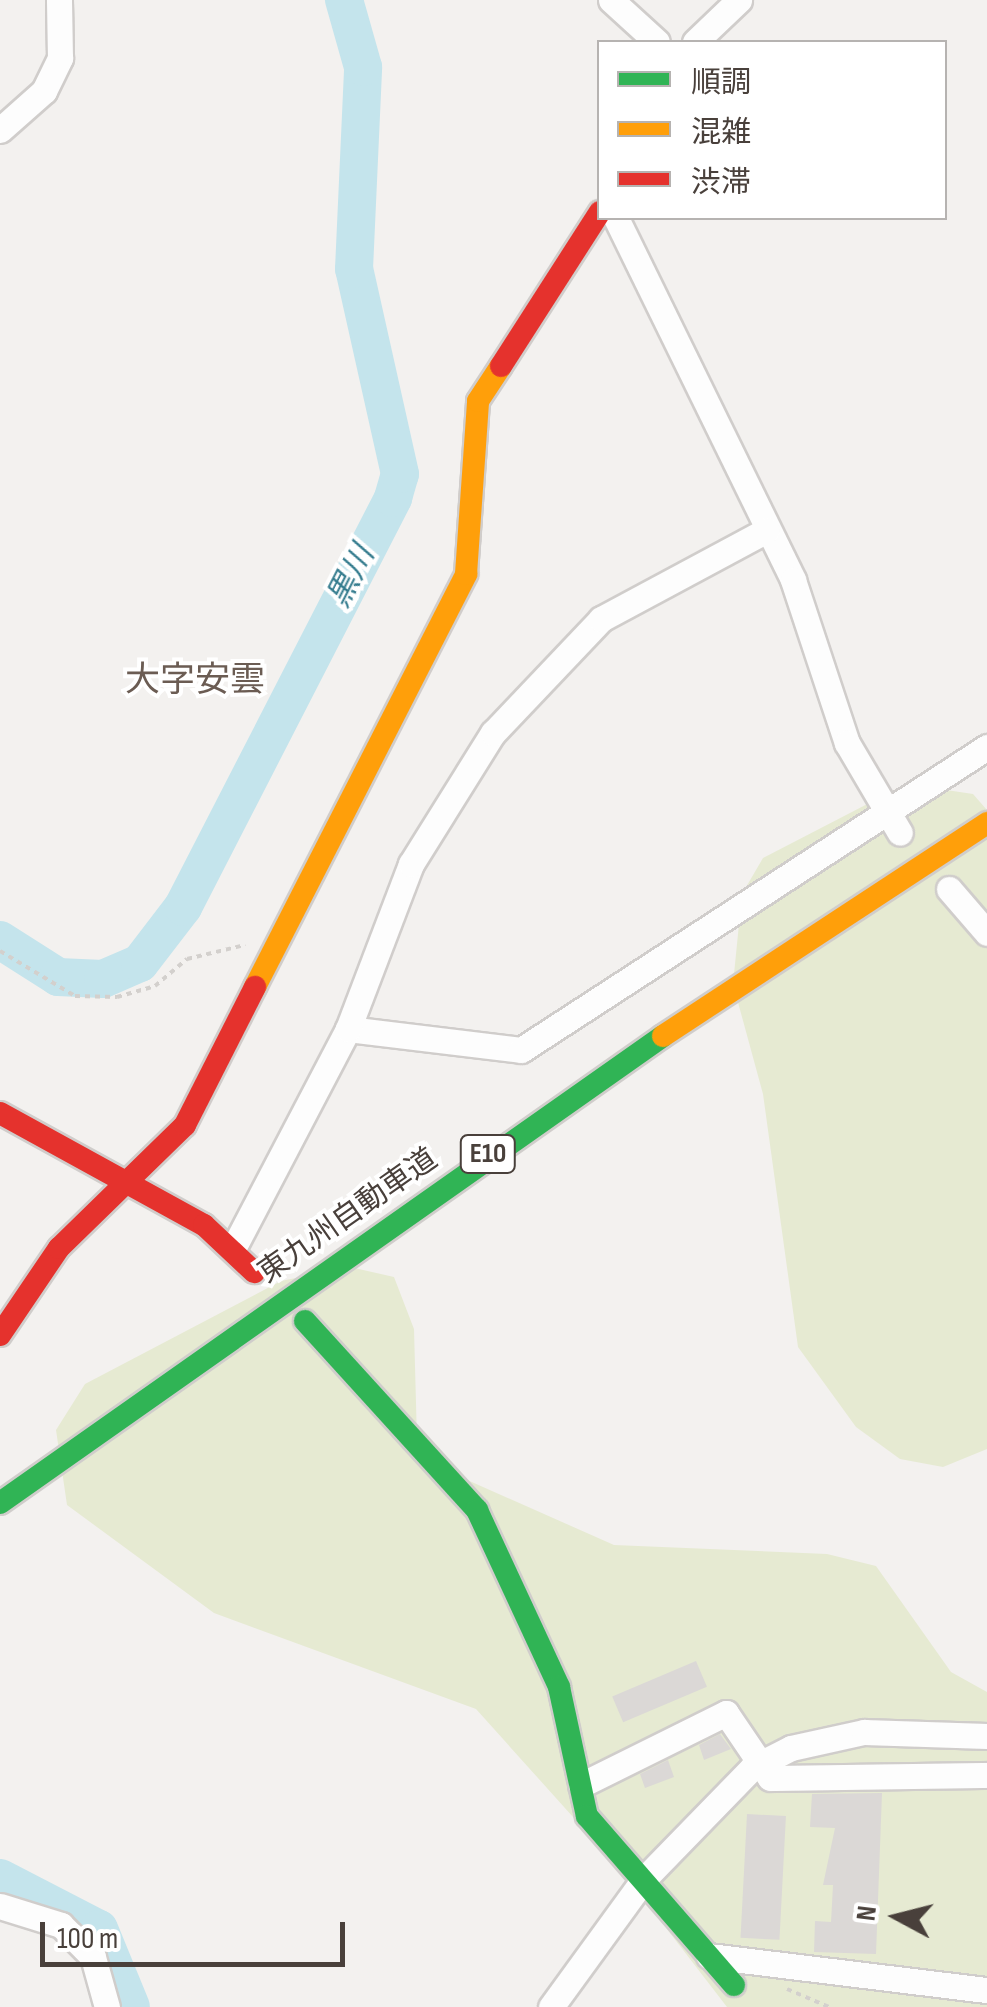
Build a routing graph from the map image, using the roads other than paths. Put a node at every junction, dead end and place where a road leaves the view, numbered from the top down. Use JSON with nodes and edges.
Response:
{"nodes":[{"id":1,"x":59,"y":0,"type":"edge"},
{"id":2,"x":611,"y":0,"type":"edge"},
{"id":3,"x":739,"y":0,"type":"edge"},
{"id":4,"x":655,"y":40,"type":"edge"},
{"id":5,"x":697,"y":40,"type":"edge"},
{"id":6,"x":0,"y":130,"type":"edge"},
{"id":7,"x":597,"y":217,"type":"edge"},
{"id":8,"x":617,"y":220,"type":"edge"},
{"id":9,"x":767,"y":530,"type":"junction"},
{"id":10,"x":987,"y":748,"type":"edge"},
{"id":11,"x":880,"y":812,"type":"junction"},
{"id":12,"x":987,"y":823,"type":"edge"},
{"id":13,"x":900,"y":834,"type":"dead end"},
{"id":14,"x":949,"y":889,"type":"dead end"},
{"id":15,"x":987,"y":932,"type":"edge"},
{"id":16,"x":348,"y":1029,"type":"junction"},
{"id":17,"x":0,"y":1113,"type":"edge"},
{"id":18,"x":130,"y":1184,"type":"junction"},
{"id":19,"x":234,"y":1247,"type":"junction"},
{"id":20,"x":254,"y":1272,"type":"dead end"},
{"id":21,"x":305,"y":1321,"type":"dead end"},
{"id":22,"x":0,"y":1336,"type":"edge"},
{"id":23,"x":0,"y":1503,"type":"edge"},
{"id":24,"x":987,"y":1736,"type":"edge"},
{"id":25,"x":760,"y":1764,"type":"junction"},
{"id":26,"x":987,"y":1775,"type":"edge"},
{"id":27,"x":581,"y":1784,"type":"junction"},
{"id":28,"x":644,"y":1879,"type":"junction"},
{"id":29,"x":0,"y":1906,"type":"edge"},
{"id":30,"x":709,"y":1956,"type":"junction"},
{"id":31,"x":734,"y":1985,"type":"dead end"},
{"id":32,"x":987,"y":1990,"type":"edge"},
{"id":33,"x":575,"y":1997,"type":"edge"},
{"id":34,"x":107,"y":2007,"type":"edge"},
{"id":35,"x":552,"y":2007,"type":"edge"}],
"edges":[{"from":1,"to":6,"type":"street"},
{"from":2,"to":4,"type":"street"},
{"from":3,"to":5,"type":"street"},
{"from":7,"to":18,"type":"main road"},
{"from":8,"to":9,"type":"street"},
{"from":9,"to":11,"type":"street"},
{"from":9,"to":16,"type":"street"},
{"from":10,"to":11,"type":"street"},
{"from":11,"to":13,"type":"street"},
{"from":11,"to":16,"type":"street"},
{"from":12,"to":23,"type":"main road","name":"東九州自動車道","number":"E10"},
{"from":14,"to":15,"type":"street"},
{"from":16,"to":19,"type":"street"},
{"from":17,"to":18,"type":"main road"},
{"from":18,"to":19,"type":"main road"},
{"from":18,"to":22,"type":"main road"},
{"from":19,"to":20,"type":"main road"},
{"from":21,"to":27,"type":"main road"},
{"from":24,"to":25,"type":"street"},
{"from":25,"to":26,"type":"street"},
{"from":25,"to":27,"type":"street"},
{"from":25,"to":28,"type":"street"},
{"from":27,"to":28,"type":"main road"},
{"from":28,"to":30,"type":"main road"},
{"from":28,"to":33,"type":"street"},
{"from":29,"to":34,"type":"street"},
{"from":30,"to":31,"type":"main road"},
{"from":30,"to":32,"type":"street"},
{"from":33,"to":35,"type":"street"}]}
